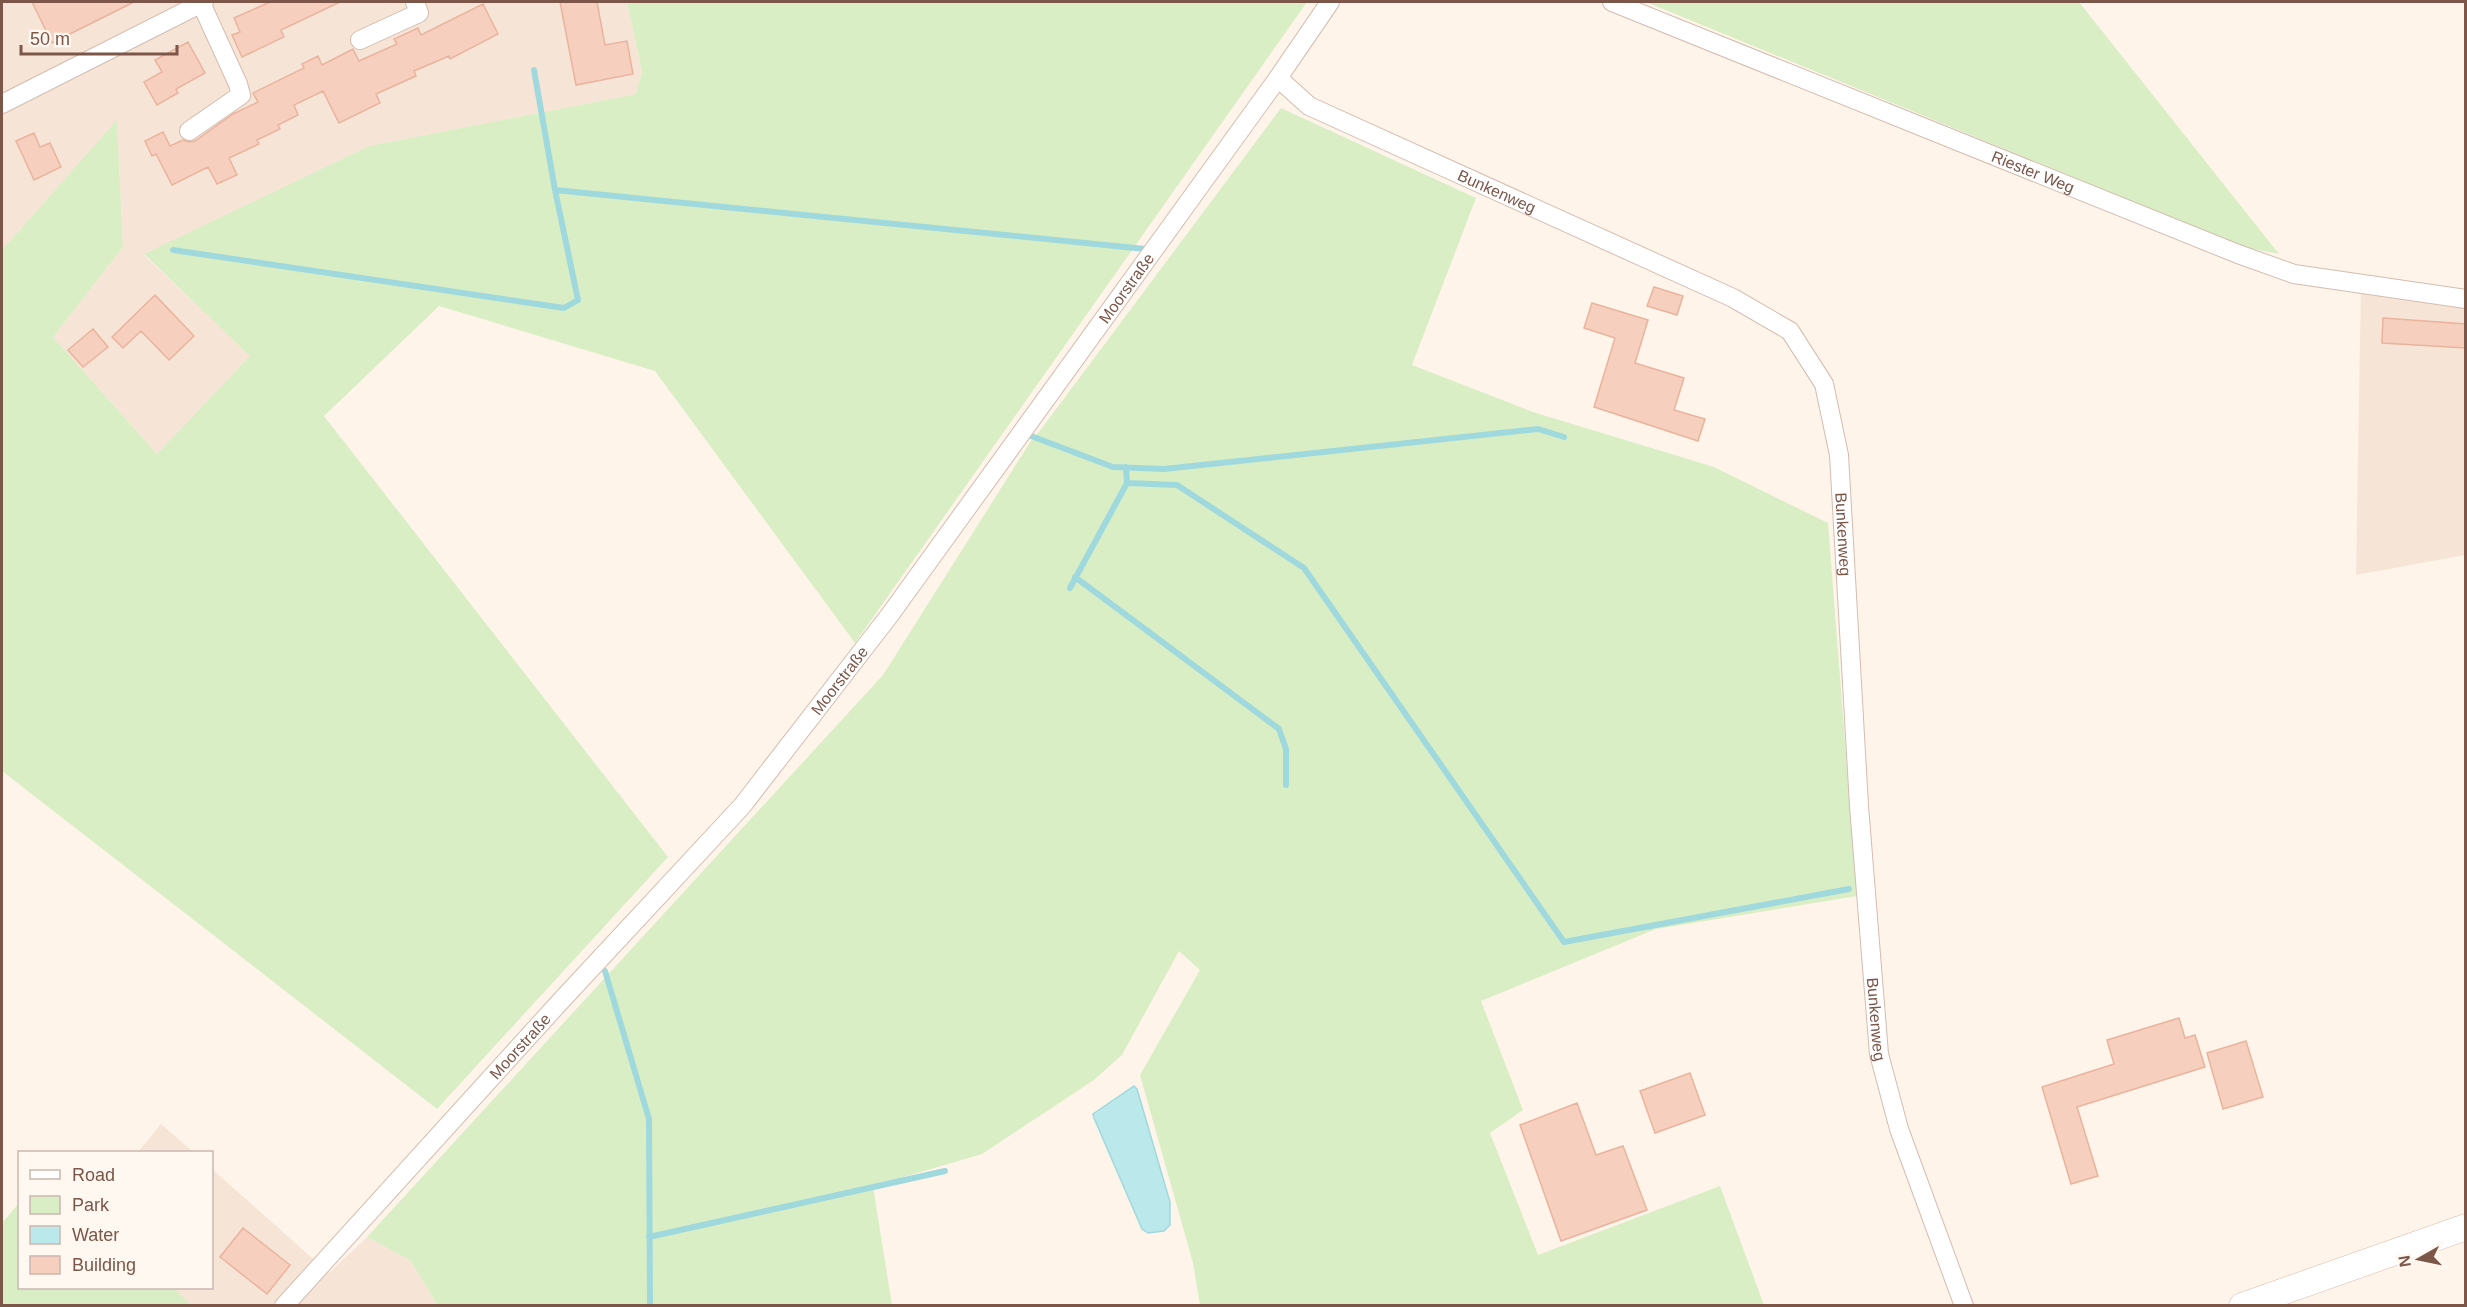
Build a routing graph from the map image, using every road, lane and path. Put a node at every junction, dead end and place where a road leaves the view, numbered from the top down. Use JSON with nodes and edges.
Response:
{"nodes":[{"id":1,"x":202,"y":2,"type":"edge"},
{"id":2,"x":415,"y":2,"type":"edge"},
{"id":3,"x":1330,"y":2,"type":"edge"},
{"id":4,"x":1612,"y":2,"type":"edge"},
{"id":5,"x":360,"y":40,"type":"dead end"},
{"id":6,"x":1278,"y":78,"type":"junction"},
{"id":7,"x":2,"y":104,"type":"edge"},
{"id":8,"x":189,"y":130,"type":"dead end"},
{"id":9,"x":2466,"y":299,"type":"edge"},
{"id":10,"x":2466,"y":1227,"type":"edge"},
{"id":11,"x":284,"y":1305,"type":"edge"},
{"id":12,"x":1964,"y":1305,"type":"edge"},
{"id":13,"x":2242,"y":1305,"type":"edge"}],
"edges":[{"from":1,"to":7,"type":"street"},
{"from":1,"to":8,"type":"street"},
{"from":2,"to":5,"type":"street"},
{"from":3,"to":6,"type":"street","name":"Moorstraße"},
{"from":4,"to":9,"type":"street","name":"Riester Weg"},
{"from":6,"to":11,"type":"street","name":"Moorstraße"},
{"from":6,"to":12,"type":"street","name":"Bunkenweg"},
{"from":10,"to":13,"type":"street"}]}
